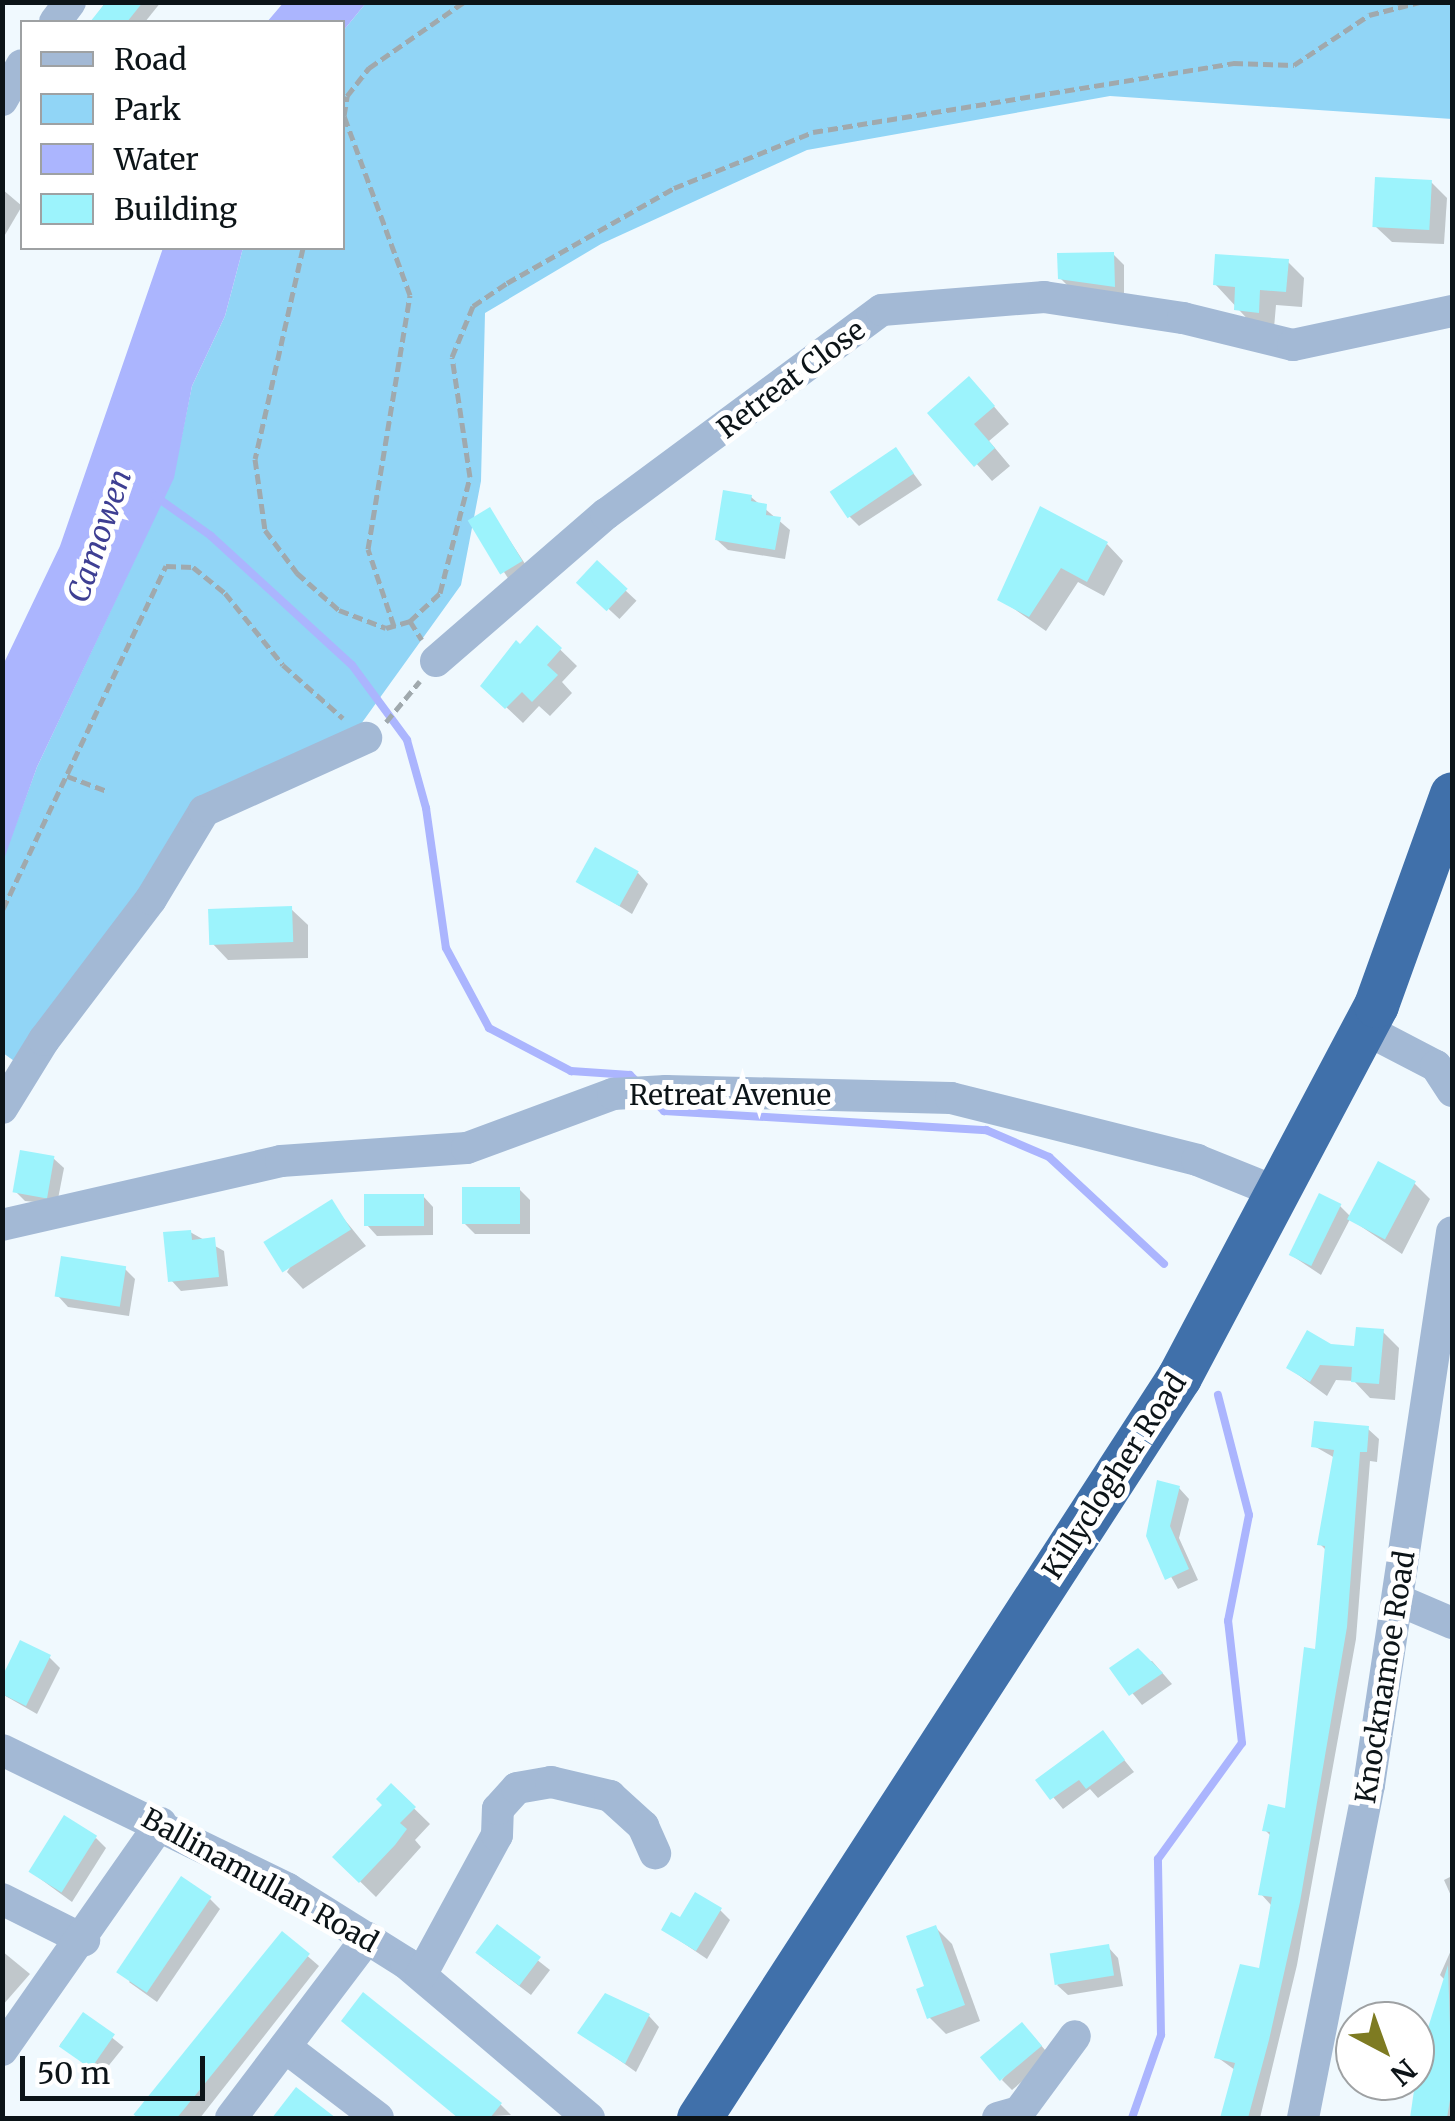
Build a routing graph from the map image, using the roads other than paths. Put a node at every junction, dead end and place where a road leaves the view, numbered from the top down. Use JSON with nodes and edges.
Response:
{"nodes":[{"id":1,"x":20,"y":68,"type":"edge"},
{"id":2,"x":2,"y":100,"type":"edge"},
{"id":3,"x":1452,"y":312,"type":"edge"},
{"id":4,"x":436,"y":662,"type":"dead end"},
{"id":5,"x":372,"y":735,"type":"road end"},
{"id":6,"x":1452,"y":794,"type":"edge"},
{"id":7,"x":1363,"y":1028,"type":"junction"},
{"id":8,"x":1452,"y":1091,"type":"edge"},
{"id":9,"x":2,"y":1108,"type":"edge"},
{"id":10,"x":1281,"y":1194,"type":"junction"},
{"id":11,"x":2,"y":1225,"type":"edge"},
{"id":12,"x":1452,"y":1232,"type":"edge"},
{"id":13,"x":1447,"y":1317,"type":"edge"},
{"id":14,"x":1398,"y":1600,"type":"junction"},
{"id":15,"x":1452,"y":1623,"type":"edge"},
{"id":16,"x":2,"y":1750,"type":"edge"},
{"id":17,"x":161,"y":1823,"type":"junction"},
{"id":18,"x":655,"y":1853,"type":"dead end"},
{"id":19,"x":2,"y":1900,"type":"edge"},
{"id":20,"x":367,"y":1938,"type":"junction"},
{"id":21,"x":84,"y":1940,"type":"junction"},
{"id":22,"x":420,"y":1975,"type":"junction"},
{"id":23,"x":1074,"y":2036,"type":"dead end"},
{"id":24,"x":284,"y":2047,"type":"junction"},
{"id":25,"x":2,"y":2050,"type":"edge"},
{"id":26,"x":230,"y":2118,"type":"edge"},
{"id":27,"x":378,"y":2118,"type":"edge"},
{"id":28,"x":589,"y":2118,"type":"edge"},
{"id":29,"x":699,"y":2118,"type":"edge"},
{"id":30,"x":998,"y":2118,"type":"edge"},
{"id":31,"x":1303,"y":2118,"type":"edge"}],
"edges":[{"from":1,"to":2,"type":"street"},
{"from":3,"to":4,"type":"street","name":"Retreat Close"},
{"from":5,"to":9,"type":"street"},
{"from":6,"to":7,"type":"highway","name":"Killyclogher Road"},
{"from":7,"to":8,"type":"street"},
{"from":7,"to":10,"type":"highway","name":"Killyclogher Road"},
{"from":10,"to":11,"type":"street","name":"Retreat Avenue"},
{"from":10,"to":29,"type":"highway","name":"Killyclogher Road"},
{"from":12,"to":13,"type":"street","name":"Knocknamoe Road"},
{"from":13,"to":14,"type":"street","name":"Knocknamoe Road"},
{"from":14,"to":15,"type":"street"},
{"from":14,"to":31,"type":"street","name":"Knocknamoe Road"},
{"from":16,"to":17,"type":"street","name":"Ballinamullan Road"},
{"from":17,"to":20,"type":"street","name":"Ballinamullan Road"},
{"from":17,"to":21,"type":"street"},
{"from":18,"to":22,"type":"street"},
{"from":19,"to":21,"type":"street"},
{"from":20,"to":22,"type":"street","name":"Ballinamullan Road"},
{"from":20,"to":24,"type":"street"},
{"from":21,"to":25,"type":"street"},
{"from":22,"to":28,"type":"street","name":"Ballinamullan Road"},
{"from":23,"to":30,"type":"street"},
{"from":24,"to":26,"type":"street"},
{"from":24,"to":27,"type":"street"}]}
